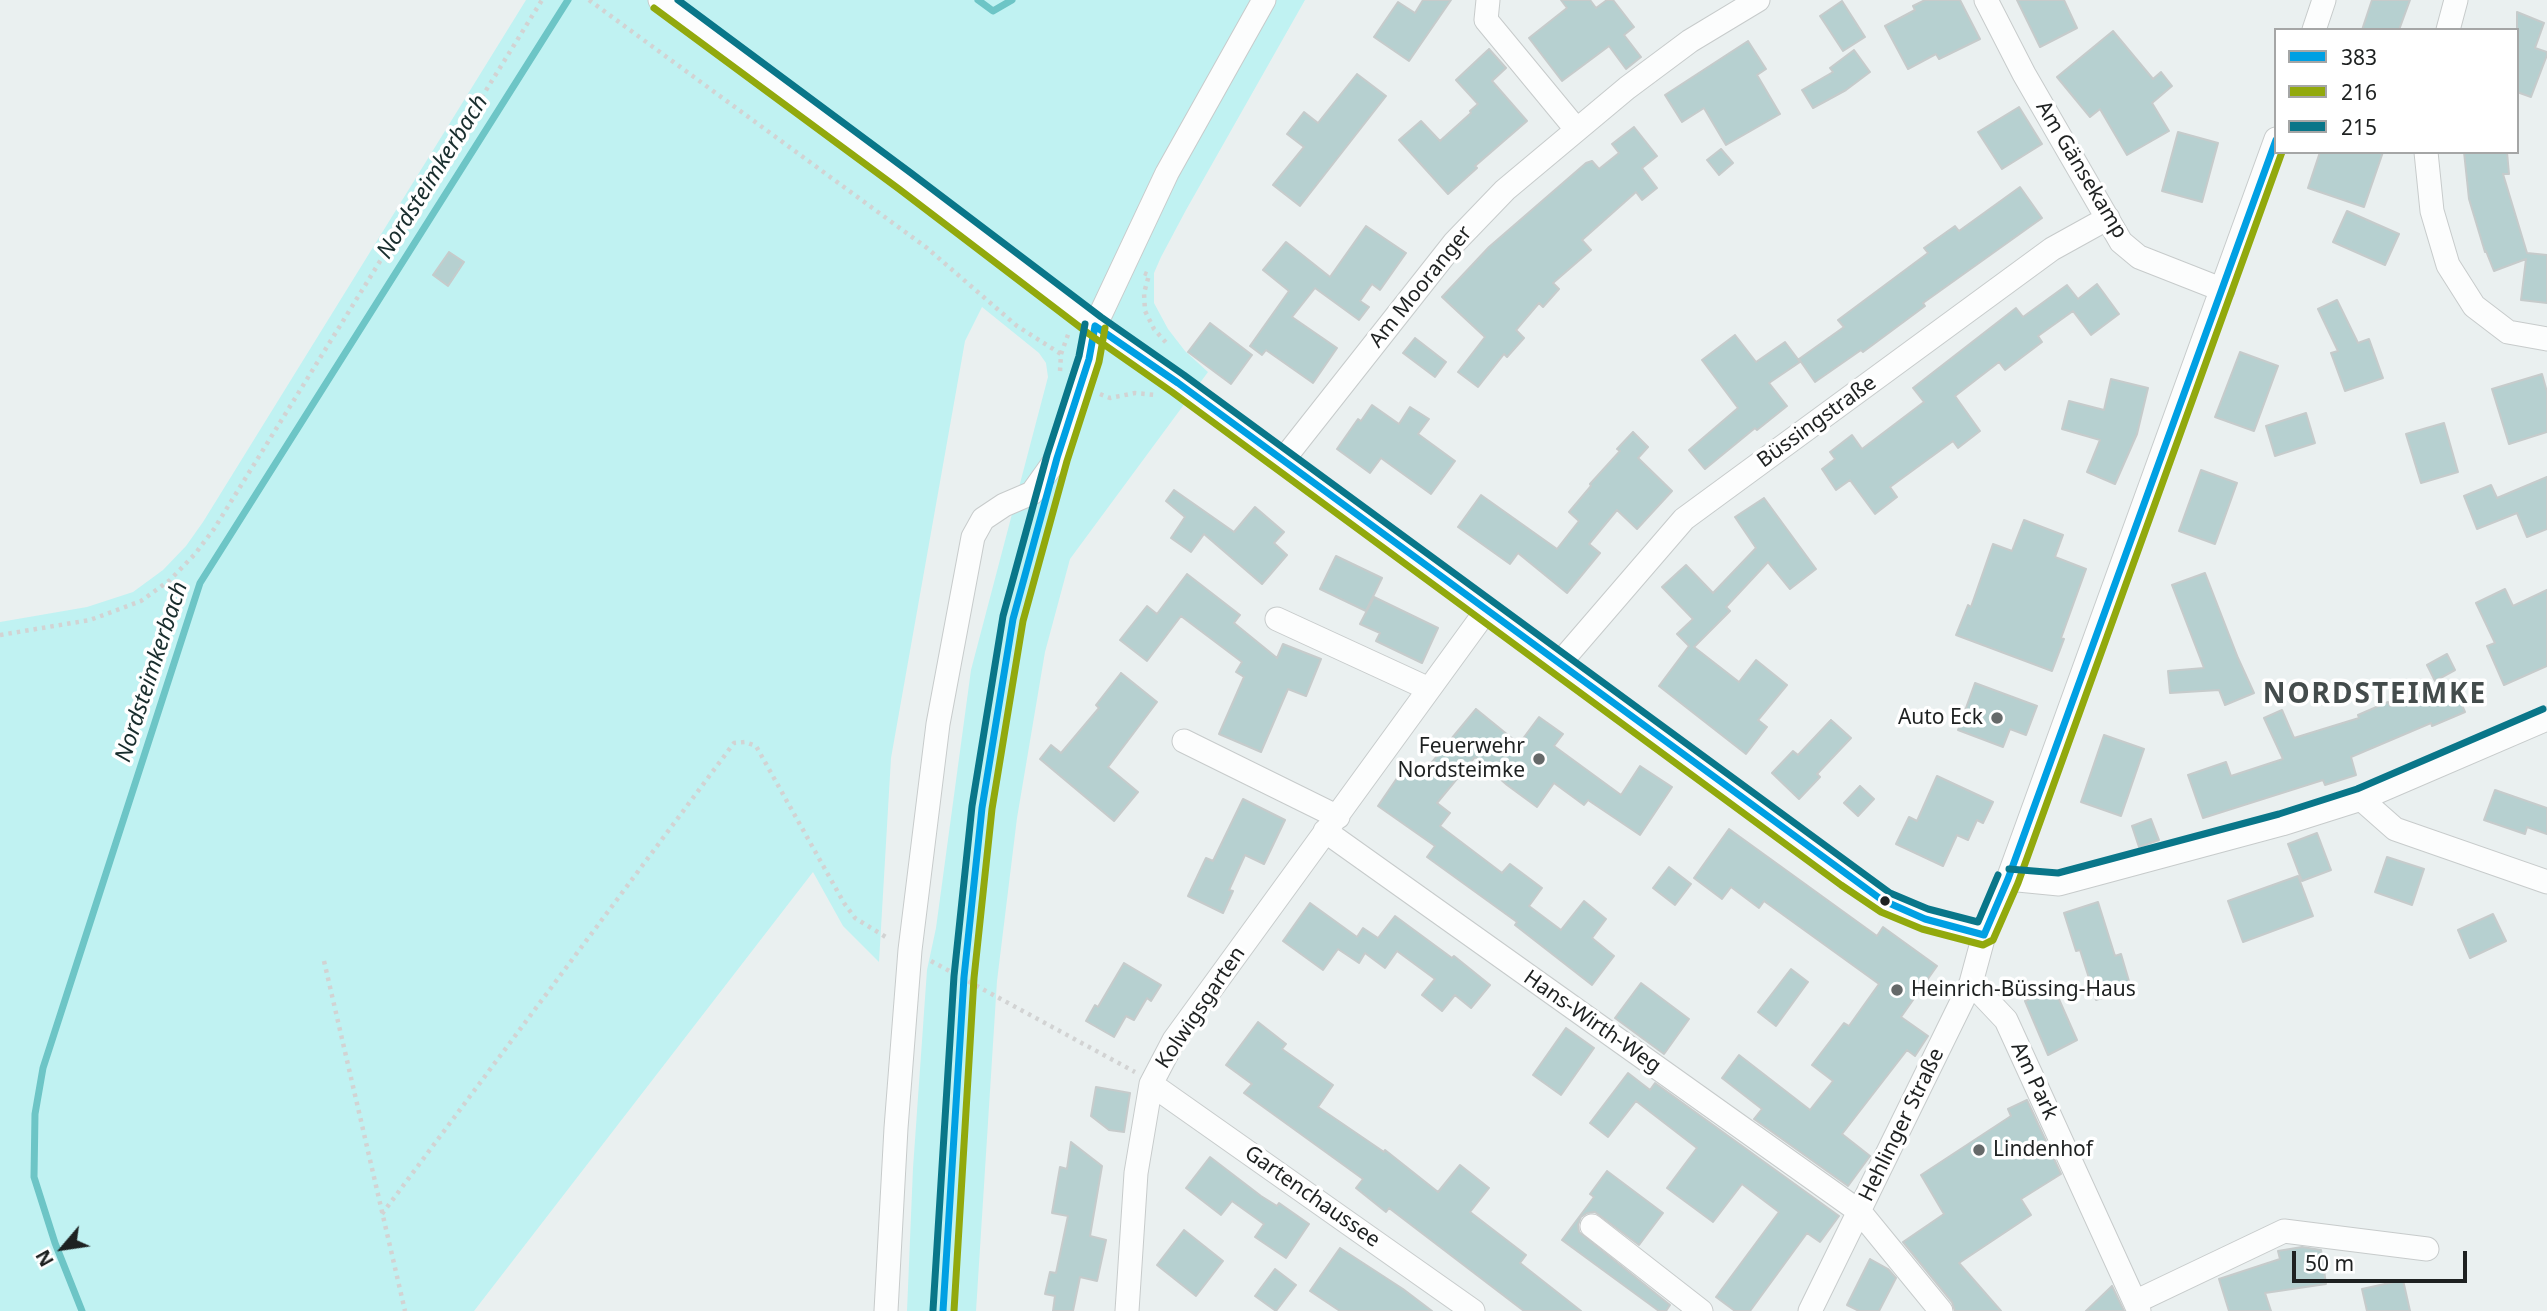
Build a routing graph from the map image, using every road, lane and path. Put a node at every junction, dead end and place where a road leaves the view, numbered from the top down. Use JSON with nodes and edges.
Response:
{"nodes":[{"id":1,"x":542,"y":0,"type":"edge"},
{"id":2,"x":589,"y":0,"type":"edge"},
{"id":3,"x":660,"y":0,"type":"edge"},
{"id":4,"x":1264,"y":0,"type":"edge"},
{"id":5,"x":1488,"y":0,"type":"edge"},
{"id":6,"x":1758,"y":0,"type":"edge"},
{"id":7,"x":1986,"y":0,"type":"edge"},
{"id":8,"x":2324,"y":0,"type":"edge"},
{"id":9,"x":2456,"y":0,"type":"edge"},
{"id":10,"x":2315,"y":28,"type":"edge"},
{"id":11,"x":2449,"y":28,"type":"edge"},
{"id":12,"x":1576,"y":129,"type":"junction"},
{"id":13,"x":2274,"y":145,"type":"edge"},
{"id":14,"x":2426,"y":154,"type":"edge"},
{"id":15,"x":2108,"y":218,"type":"junction"},
{"id":16,"x":2223,"y":290,"type":"junction"},
{"id":17,"x":1074,"y":310,"type":"junction"},
{"id":18,"x":1096,"y":326,"type":"junction"},
{"id":19,"x":2547,"y":340,"type":"edge"},
{"id":20,"x":1061,"y":355,"type":"junction"},
{"id":21,"x":1058,"y":382,"type":"dead end"},
{"id":22,"x":1283,"y":460,"type":"junction"},
{"id":23,"x":1486,"y":611,"type":"junction"},
{"id":24,"x":1277,"y":619,"type":"dead end"},
{"id":25,"x":0,"y":635,"type":"edge"},
{"id":26,"x":1559,"y":664,"type":"junction"},
{"id":27,"x":1429,"y":689,"type":"junction"},
{"id":28,"x":2547,"y":719,"type":"edge"},
{"id":29,"x":1184,"y":741,"type":"dead end"},
{"id":30,"x":2361,"y":799,"type":"junction"},
{"id":31,"x":1331,"y":824,"type":"junction"},
{"id":32,"x":2008,"y":879,"type":"junction"},
{"id":33,"x":2547,"y":882,"type":"edge"},
{"id":34,"x":1984,"y":935,"type":"junction"},
{"id":35,"x":910,"y":950,"type":"junction"},
{"id":36,"x":324,"y":961,"type":"dead end"},
{"id":37,"x":1971,"y":983,"type":"junction"},
{"id":38,"x":1151,"y":1084,"type":"junction"},
{"id":39,"x":1860,"y":1212,"type":"junction"},
{"id":40,"x":382,"y":1214,"type":"junction"},
{"id":41,"x":1592,"y":1226,"type":"dead end"},
{"id":42,"x":2427,"y":1249,"type":"dead end"},
{"id":43,"x":2137,"y":1306,"type":"edge"},
{"id":44,"x":405,"y":1311,"type":"edge"},
{"id":45,"x":886,"y":1311,"type":"edge"},
{"id":46,"x":1127,"y":1311,"type":"edge"},
{"id":47,"x":1473,"y":1311,"type":"edge"},
{"id":48,"x":1701,"y":1311,"type":"edge"},
{"id":49,"x":1810,"y":1311,"type":"edge"},
{"id":50,"x":1941,"y":1311,"type":"edge"}],
"edges":[{"from":1,"to":25,"type":"path"},
{"from":2,"to":20,"type":"path"},
{"from":3,"to":17,"type":"street"},
{"from":4,"to":18,"type":"street"},
{"from":5,"to":12,"type":"street"},
{"from":6,"to":12,"type":"street","name":"Am Mooranger"},
{"from":7,"to":15,"type":"street","name":"Am Gänsekamp"},
{"from":8,"to":10,"type":"street"},
{"from":9,"to":11,"type":"street"},
{"from":12,"to":22,"type":"street","name":"Am Mooranger"},
{"from":13,"to":16,"type":"street"},
{"from":14,"to":19,"type":"street"},
{"from":15,"to":16,"type":"street","name":"Am Gänsekamp"},
{"from":15,"to":26,"type":"street","name":"Büssingstraße"},
{"from":16,"to":32,"type":"street"},
{"from":17,"to":18,"type":"street"},
{"from":17,"to":20,"type":"path"},
{"from":18,"to":22,"type":"street"},
{"from":18,"to":35,"type":"street"},
{"from":20,"to":21,"type":"path"},
{"from":22,"to":23,"type":"street"},
{"from":23,"to":26,"type":"street"},
{"from":23,"to":27,"type":"street","name":"Kolwigsgarten"},
{"from":24,"to":27,"type":"street"},
{"from":26,"to":34,"type":"street"},
{"from":27,"to":31,"type":"street","name":"Kolwigsgarten"},
{"from":28,"to":30,"type":"street"},
{"from":29,"to":31,"type":"street"},
{"from":30,"to":32,"type":"street"},
{"from":30,"to":33,"type":"street"},
{"from":31,"to":38,"type":"street","name":"Kolwigsgarten"},
{"from":31,"to":39,"type":"street","name":"Hans-Wirth-Weg"},
{"from":32,"to":34,"type":"street","name":"Hehlinger Straße"},
{"from":34,"to":37,"type":"street","name":"Hehlinger Straße"},
{"from":35,"to":38,"type":"path"},
{"from":35,"to":40,"type":"path"},
{"from":35,"to":45,"type":"street"},
{"from":36,"to":40,"type":"path"},
{"from":37,"to":39,"type":"street","name":"Hehlinger Straße"},
{"from":37,"to":43,"type":"street","name":"Am Park"},
{"from":38,"to":46,"type":"street","name":"Kolwigsgarten"},
{"from":38,"to":47,"type":"street","name":"Gartenchaussee"},
{"from":39,"to":49,"type":"street","name":"Hehlinger Straße"},
{"from":39,"to":50,"type":"street","name":"Hans-Wirth-Weg"},
{"from":40,"to":44,"type":"path"},
{"from":41,"to":48,"type":"street"},
{"from":42,"to":43,"type":"street","name":"Am Park"}]}
